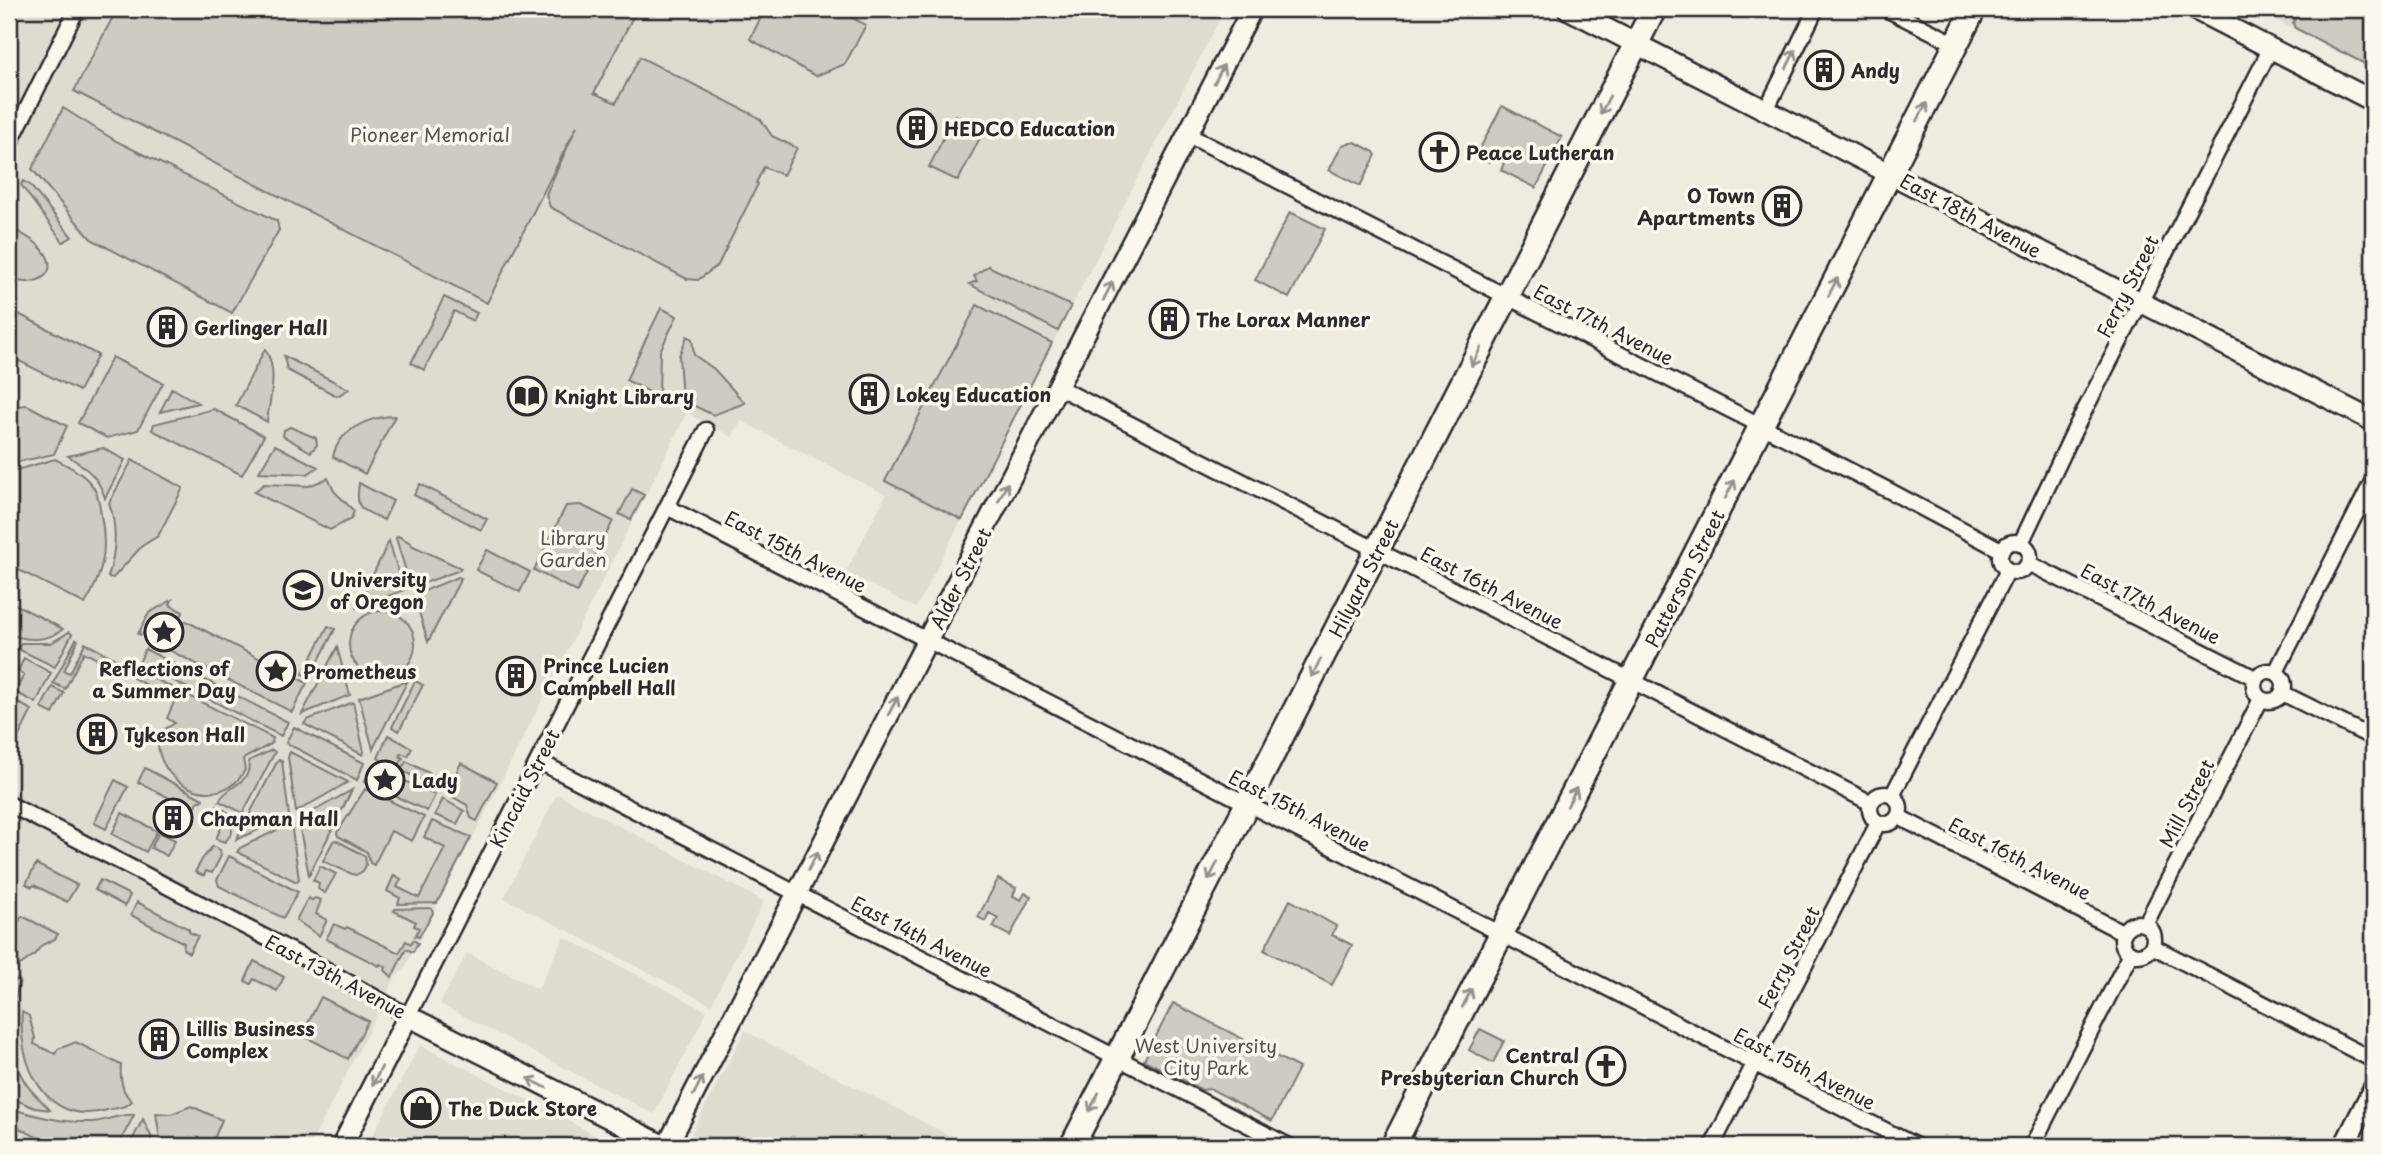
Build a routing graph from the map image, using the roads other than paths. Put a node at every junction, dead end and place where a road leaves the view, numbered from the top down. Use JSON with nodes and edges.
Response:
{"nodes":[{"id":1,"x":77,"y":9,"type":"edge"},
{"id":2,"x":1252,"y":9,"type":"edge"},
{"id":3,"x":1568,"y":9,"type":"edge"},
{"id":4,"x":1654,"y":9,"type":"edge"},
{"id":5,"x":1816,"y":9,"type":"edge"},
{"id":6,"x":1886,"y":9,"type":"edge"},
{"id":7,"x":1974,"y":9,"type":"edge"},
{"id":8,"x":2194,"y":9,"type":"edge"},
{"id":9,"x":1636,"y":44,"type":"junction"},
{"id":10,"x":1956,"y":44,"type":"junction"},
{"id":11,"x":2271,"y":48,"type":"junction"},
{"id":12,"x":2373,"y":101,"type":"edge"},
{"id":13,"x":1766,"y":110,"type":"junction"},
{"id":14,"x":1188,"y":135,"type":"junction"},
{"id":15,"x":9,"y":145,"type":"edge"},
{"id":16,"x":1891,"y":173,"type":"junction"},
{"id":17,"x":1507,"y":296,"type":"junction"},
{"id":18,"x":2140,"y":302,"type":"junction"},
{"id":19,"x":1058,"y":387,"type":"junction"},
{"id":20,"x":2373,"y":421,"type":"edge"},
{"id":21,"x":1762,"y":426,"type":"junction"},
{"id":22,"x":706,"y":430,"type":"dead end"},
{"id":23,"x":2373,"y":480,"type":"edge"},
{"id":24,"x":667,"y":507,"type":"junction"},
{"id":25,"x":2021,"y":543,"type":"junction"},
{"id":26,"x":1377,"y":550,"type":"junction"},
{"id":27,"x":2001,"y":550,"type":"junction"},
{"id":28,"x":2028,"y":563,"type":"junction"},
{"id":29,"x":2008,"y":570,"type":"junction"},
{"id":30,"x":927,"y":640,"type":"junction"},
{"id":31,"x":2276,"y":672,"type":"junction"},
{"id":32,"x":2255,"y":678,"type":"junction"},
{"id":33,"x":1632,"y":681,"type":"junction"},
{"id":34,"x":2282,"y":693,"type":"junction"},
{"id":35,"x":2261,"y":699,"type":"junction"},
{"id":36,"x":2373,"y":738,"type":"edge"},
{"id":37,"x":538,"y":761,"type":"junction"},
{"id":38,"x":1892,"y":796,"type":"junction"},
{"id":39,"x":1871,"y":803,"type":"junction"},
{"id":40,"x":9,"y":804,"type":"edge"},
{"id":41,"x":1247,"y":804,"type":"junction"},
{"id":42,"x":1899,"y":817,"type":"junction"},
{"id":43,"x":1878,"y":823,"type":"junction"},
{"id":44,"x":797,"y":894,"type":"junction"},
{"id":45,"x":2145,"y":925,"type":"junction"},
{"id":46,"x":2124,"y":933,"type":"junction"},
{"id":47,"x":1500,"y":935,"type":"junction"},
{"id":48,"x":2152,"y":946,"type":"junction"},
{"id":49,"x":2131,"y":953,"type":"junction"},
{"id":50,"x":408,"y":1016,"type":"junction"},
{"id":51,"x":1116,"y":1058,"type":"junction"},
{"id":52,"x":2373,"y":1060,"type":"edge"},
{"id":53,"x":1755,"y":1064,"type":"junction"},
{"id":54,"x":2373,"y":1089,"type":"edge"},
{"id":55,"x":342,"y":1146,"type":"edge"},
{"id":56,"x":666,"y":1146,"type":"edge"},
{"id":57,"x":1072,"y":1146,"type":"edge"},
{"id":58,"x":1289,"y":1146,"type":"edge"},
{"id":59,"x":1393,"y":1146,"type":"edge"},
{"id":60,"x":1712,"y":1146,"type":"edge"},
{"id":61,"x":1916,"y":1146,"type":"edge"},
{"id":62,"x":2032,"y":1146,"type":"edge"},
{"id":63,"x":2344,"y":1146,"type":"edge"}],
"edges":[{"from":1,"to":15,"type":"street"},
{"from":14,"to":2,"type":"street","name":"Alder Street","one_way":true},
{"from":3,"to":9,"type":"street","name":"East 18th Avenue"},
{"from":4,"to":9,"type":"main road","name":"Hilyard Street"},
{"from":13,"to":5,"type":"street","one_way":true},
{"from":6,"to":10,"type":"street"},
{"from":7,"to":10,"type":"main road","name":"Patterson Street"},
{"from":8,"to":11,"type":"street"},
{"from":9,"to":13,"type":"street","name":"East 18th Avenue"},
{"from":9,"to":17,"type":"main road","name":"Hilyard Street","one_way":true},
{"from":16,"to":10,"type":"main road","name":"Patterson Street","one_way":true},
{"from":11,"to":12,"type":"street"},
{"from":11,"to":18,"type":"street","name":"Ferry Street"},
{"from":13,"to":16,"type":"street","name":"East 18th Avenue"},
{"from":14,"to":17,"type":"street","name":"East 17th Avenue"},
{"from":19,"to":14,"type":"street","name":"Alder Street","one_way":true},
{"from":16,"to":18,"type":"street","name":"East 18th Avenue"},
{"from":21,"to":16,"type":"main road","name":"Patterson Street","one_way":true},
{"from":17,"to":21,"type":"street","name":"East 17th Avenue"},
{"from":17,"to":26,"type":"main road","name":"Hilyard Street","one_way":true},
{"from":18,"to":20,"type":"street","name":"East 18th Avenue"},
{"from":18,"to":25,"type":"street","name":"Ferry Street"},
{"from":19,"to":26,"type":"street","name":"East 16th Avenue"},
{"from":30,"to":19,"type":"street","name":"Alder Street","one_way":true},
{"from":21,"to":27,"type":"street","name":"East 17th Avenue"},
{"from":33,"to":21,"type":"main road","name":"Patterson Street","one_way":true},
{"from":22,"to":24,"type":"street","name":"Kincaid Street"},
{"from":23,"to":31,"type":"street"},
{"from":24,"to":30,"type":"street","name":"East 15th Avenue"},
{"from":24,"to":37,"type":"street","name":"Kincaid Street"},
{"from":25,"to":27,"type":"street"},
{"from":25,"to":28,"type":"street"},
{"from":26,"to":33,"type":"street","name":"East 16th Avenue"},
{"from":26,"to":41,"type":"main road","name":"Hilyard Street","one_way":true},
{"from":27,"to":29,"type":"street"},
{"from":28,"to":29,"type":"street"},
{"from":28,"to":32,"type":"street","name":"East 17th Avenue"},
{"from":29,"to":38,"type":"street"},
{"from":30,"to":41,"type":"street","name":"East 15th Avenue"},
{"from":44,"to":30,"type":"street","name":"Alder Street","one_way":true},
{"from":31,"to":32,"type":"street"},
{"from":31,"to":34,"type":"street"},
{"from":32,"to":35,"type":"street"},
{"from":33,"to":39,"type":"street","name":"East 16th Avenue"},
{"from":47,"to":33,"type":"main road","name":"Patterson Street","one_way":true},
{"from":34,"to":35,"type":"street"},
{"from":34,"to":36,"type":"street"},
{"from":35,"to":45,"type":"street","name":"Mill Street"},
{"from":37,"to":44,"type":"street","name":"East 14th Avenue"},
{"from":37,"to":50,"type":"street","name":"Kincaid Street"},
{"from":38,"to":39,"type":"street"},
{"from":38,"to":42,"type":"street"},
{"from":39,"to":43,"type":"street"},
{"from":40,"to":50,"type":"street","name":"East 13th Avenue"},
{"from":41,"to":47,"type":"street","name":"East 15th Avenue"},
{"from":41,"to":51,"type":"main road","name":"Hilyard Street","one_way":true},
{"from":42,"to":43,"type":"street"},
{"from":42,"to":46,"type":"street","name":"East 16th Avenue"},
{"from":43,"to":53,"type":"street","name":"Ferry Street"},
{"from":44,"to":51,"type":"street","name":"East 14th Avenue"},
{"from":56,"to":44,"type":"street","name":"Alder Street","one_way":true},
{"from":45,"to":46,"type":"street"},
{"from":45,"to":48,"type":"street"},
{"from":46,"to":49,"type":"street"},
{"from":47,"to":53,"type":"street","name":"East 15th Avenue"},
{"from":59,"to":47,"type":"main road","name":"Patterson Street","one_way":true},
{"from":48,"to":49,"type":"street"},
{"from":48,"to":52,"type":"street"},
{"from":49,"to":62,"type":"street"},
{"from":50,"to":55,"type":"street","name":"Kincaid Street","one_way":true},
{"from":56,"to":50,"type":"street","name":"East 13th Avenue","one_way":true},
{"from":51,"to":57,"type":"main road","name":"Hilyard Street","one_way":true},
{"from":51,"to":58,"type":"street","name":"East 14th Avenue"},
{"from":53,"to":60,"type":"street","name":"Ferry Street"},
{"from":53,"to":61,"type":"street","name":"East 15th Avenue"},
{"from":54,"to":63,"type":"street"}]}
